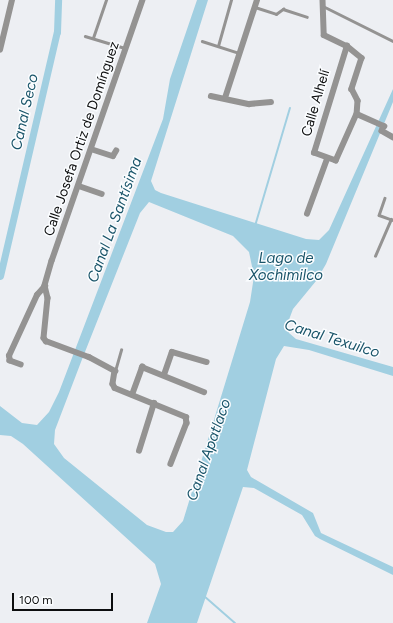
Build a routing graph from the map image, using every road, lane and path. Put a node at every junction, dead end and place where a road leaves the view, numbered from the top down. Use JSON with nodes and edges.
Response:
{"nodes":[{"id":1,"x":12,"y":0,"type":"edge"},
{"id":2,"x":106,"y":0,"type":"edge"},
{"id":3,"x":143,"y":0,"type":"edge"},
{"id":4,"x":231,"y":0,"type":"edge"},
{"id":5,"x":257,"y":0,"type":"edge"},
{"id":6,"x":323,"y":3,"type":"edge"},
{"id":7,"x":255,"y":6,"type":"junction"},
{"id":8,"x":307,"y":17,"type":"dead end"},
{"id":9,"x":85,"y":36,"type":"dead end"},
{"id":10,"x":93,"y":38,"type":"junction"},
{"id":11,"x":202,"y":41,"type":"dead end"},
{"id":12,"x":393,"y":42,"type":"edge"},
{"id":13,"x":218,"y":46,"type":"junction"},
{"id":14,"x":347,"y":46,"type":"junction"},
{"id":15,"x":126,"y":48,"type":"junction"},
{"id":16,"x":0,"y":50,"type":"edge"},
{"id":17,"x":241,"y":54,"type":"junction"},
{"id":18,"x":211,"y":96,"type":"dead end"},
{"id":19,"x":225,"y":98,"type":"junction"},
{"id":20,"x":271,"y":102,"type":"dead end"},
{"id":21,"x":357,"y":114,"type":"junction"},
{"id":22,"x":393,"y":137,"type":"edge"},
{"id":23,"x":91,"y":149,"type":"junction"},
{"id":24,"x":116,"y":151,"type":"dead end"},
{"id":25,"x":328,"y":159,"type":"junction"},
{"id":26,"x":79,"y":186,"type":"junction"},
{"id":27,"x":102,"y":194,"type":"dead end"},
{"id":28,"x":385,"y":198,"type":"dead end"},
{"id":29,"x":307,"y":214,"type":"dead end"},
{"id":30,"x":392,"y":219,"type":"edge"},
{"id":31,"x":374,"y":256,"type":"dead end"},
{"id":32,"x":45,"y":286,"type":"junction"},
{"id":33,"x":121,"y":350,"type":"dead end"},
{"id":34,"x":207,"y":362,"type":"dead end"},
{"id":35,"x":21,"y":365,"type":"dead end"},
{"id":36,"x":115,"y":371,"type":"junction"},
{"id":37,"x":164,"y":375,"type":"junction"},
{"id":38,"x":204,"y":392,"type":"dead end"},
{"id":39,"x":132,"y":395,"type":"junction"},
{"id":40,"x":154,"y":403,"type":"junction"},
{"id":41,"x":139,"y":451,"type":"dead end"},
{"id":42,"x":171,"y":464,"type":"dead end"}],
"edges":[{"from":1,"to":16,"type":"street"},
{"from":2,"to":10,"type":"lane"},
{"from":3,"to":15,"type":"street","name":"Calle Josefa Ortiz de Domínguez"},
{"from":4,"to":13,"type":"lane"},
{"from":5,"to":7,"type":"street"},
{"from":6,"to":12,"type":"lane"},
{"from":6,"to":14,"type":"street"},
{"from":7,"to":8,"type":"lane"},
{"from":7,"to":17,"type":"street"},
{"from":9,"to":10,"type":"lane"},
{"from":10,"to":15,"type":"lane"},
{"from":11,"to":13,"type":"lane"},
{"from":13,"to":17,"type":"lane"},
{"from":14,"to":21,"type":"street"},
{"from":14,"to":25,"type":"street","name":"Calle Alhelí"},
{"from":15,"to":23,"type":"street","name":"Calle Josefa Ortiz de Domínguez"},
{"from":17,"to":19,"type":"street"},
{"from":18,"to":19,"type":"street"},
{"from":19,"to":20,"type":"street"},
{"from":21,"to":22,"type":"street"},
{"from":21,"to":25,"type":"street"},
{"from":23,"to":24,"type":"street"},
{"from":23,"to":26,"type":"street","name":"Calle Josefa Ortiz de Domínguez"},
{"from":25,"to":29,"type":"street"},
{"from":26,"to":27,"type":"street"},
{"from":26,"to":32,"type":"street","name":"Calle Josefa Ortiz de Domínguez"},
{"from":28,"to":30,"type":"lane"},
{"from":30,"to":31,"type":"lane"},
{"from":32,"to":35,"type":"street"},
{"from":32,"to":36,"type":"street"},
{"from":33,"to":36,"type":"lane"},
{"from":34,"to":37,"type":"street"},
{"from":36,"to":39,"type":"street"},
{"from":37,"to":38,"type":"street"},
{"from":37,"to":39,"type":"street"},
{"from":39,"to":40,"type":"street"},
{"from":40,"to":41,"type":"street"},
{"from":40,"to":42,"type":"street"}]}
